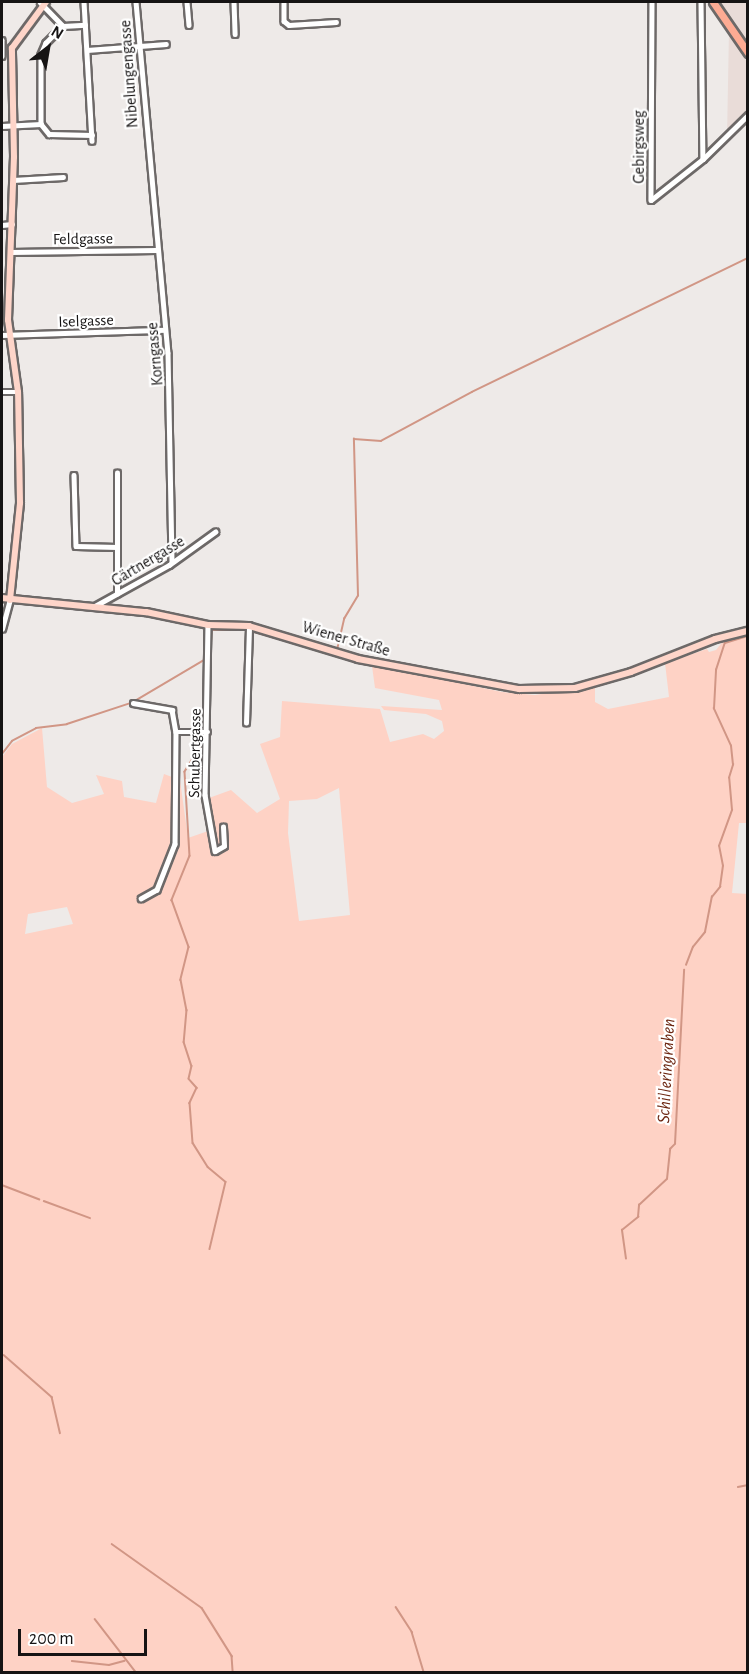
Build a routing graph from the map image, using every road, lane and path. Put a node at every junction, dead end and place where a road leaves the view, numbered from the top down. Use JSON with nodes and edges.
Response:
{"nodes":[{"id":1,"x":84,"y":2,"type":"edge"},
{"id":2,"x":136,"y":2,"type":"edge"},
{"id":3,"x":188,"y":2,"type":"edge"},
{"id":4,"x":234,"y":2,"type":"edge"},
{"id":5,"x":284,"y":2,"type":"edge"},
{"id":6,"x":652,"y":2,"type":"edge"},
{"id":7,"x":701,"y":2,"type":"edge"},
{"id":8,"x":713,"y":2,"type":"edge"},
{"id":9,"x":43,"y":3,"type":"edge"},
{"id":10,"x":336,"y":22,"type":"dead end"},
{"id":11,"x":189,"y":25,"type":"dead end"},
{"id":12,"x":63,"y":26,"type":"junction"},
{"id":13,"x":85,"y":26,"type":"junction"},
{"id":14,"x":235,"y":34,"type":"dead end"},
{"id":15,"x":2,"y":40,"type":"edge"},
{"id":16,"x":166,"y":44,"type":"dead end"},
{"id":17,"x":138,"y":45,"type":"junction"},
{"id":18,"x":12,"y":48,"type":"junction"},
{"id":19,"x":87,"y":50,"type":"junction"},
{"id":20,"x":747,"y":51,"type":"edge"},
{"id":21,"x":2,"y":52,"type":"edge"},
{"id":22,"x":747,"y":115,"type":"edge"},
{"id":23,"x":41,"y":124,"type":"junction"},
{"id":24,"x":12,"y":125,"type":"junction"},
{"id":25,"x":2,"y":126,"type":"edge"},
{"id":26,"x":92,"y":135,"type":"junction"},
{"id":27,"x":93,"y":141,"type":"dead end"},
{"id":28,"x":147,"y":145,"type":"joint"},
{"id":29,"x":703,"y":159,"type":"junction"},
{"id":30,"x":63,"y":177,"type":"dead end"},
{"id":31,"x":13,"y":180,"type":"junction"},
{"id":32,"x":12,"y":224,"type":"junction"},
{"id":33,"x":2,"y":225,"type":"edge"},
{"id":34,"x":156,"y":250,"type":"junction"},
{"id":35,"x":11,"y":252,"type":"junction"},
{"id":36,"x":165,"y":330,"type":"junction"},
{"id":37,"x":5,"y":336,"type":"edge"},
{"id":38,"x":2,"y":392,"type":"edge"},
{"id":39,"x":18,"y":392,"type":"junction"},
{"id":40,"x":117,"y":474,"type":"dead end"},
{"id":41,"x":74,"y":475,"type":"dead end"},
{"id":42,"x":215,"y":532,"type":"dead end"},
{"id":43,"x":117,"y":547,"type":"junction"},
{"id":44,"x":172,"y":562,"type":"junction"},
{"id":45,"x":117,"y":594,"type":"junction"},
{"id":46,"x":2,"y":598,"type":"edge"},
{"id":47,"x":10,"y":600,"type":"junction"},
{"id":48,"x":92,"y":608,"type":"junction"},
{"id":49,"x":208,"y":624,"type":"junction"},
{"id":50,"x":248,"y":629,"type":"junction"},
{"id":51,"x":2,"y":630,"type":"edge"},
{"id":52,"x":747,"y":631,"type":"edge"},
{"id":53,"x":133,"y":703,"type":"dead end"},
{"id":54,"x":246,"y":723,"type":"dead end"},
{"id":55,"x":176,"y":732,"type":"junction"},
{"id":56,"x":206,"y":732,"type":"junction"},
{"id":57,"x":223,"y":827,"type":"dead end"},
{"id":58,"x":141,"y":899,"type":"dead end"}],
"edges":[{"from":1,"to":13,"type":"street"},
{"from":2,"to":17,"type":"street","name":"Nibelungengasse"},
{"from":3,"to":11,"type":"street"},
{"from":4,"to":14,"type":"street"},
{"from":5,"to":10,"type":"street"},
{"from":6,"to":29,"type":"street","name":"Gebirgsweg"},
{"from":7,"to":29,"type":"street"},
{"from":8,"to":20,"type":"main road"},
{"from":9,"to":12,"type":"street"},
{"from":9,"to":18,"type":"main road"},
{"from":12,"to":13,"type":"street"},
{"from":12,"to":23,"type":"street"},
{"from":13,"to":19,"type":"street"},
{"from":15,"to":21,"type":"street"},
{"from":16,"to":17,"type":"street"},
{"from":17,"to":19,"type":"street"},
{"from":17,"to":28,"type":"street","name":"Nibelungengasse"},
{"from":18,"to":21,"type":"street"},
{"from":18,"to":24,"type":"main road"},
{"from":19,"to":26,"type":"street"},
{"from":22,"to":29,"type":"street","name":"Gebirgsweg"},
{"from":23,"to":24,"type":"street"},
{"from":23,"to":26,"type":"street"},
{"from":24,"to":25,"type":"street"},
{"from":24,"to":31,"type":"main road"},
{"from":26,"to":27,"type":"street"},
{"from":28,"to":34,"type":"street","name":"Korngasse"},
{"from":30,"to":31,"type":"street"},
{"from":31,"to":32,"type":"main road"},
{"from":32,"to":33,"type":"street"},
{"from":32,"to":35,"type":"main road"},
{"from":34,"to":35,"type":"street","name":"Feldgasse"},
{"from":34,"to":36,"type":"street","name":"Korngasse"},
{"from":35,"to":37,"type":"main road"},
{"from":36,"to":37,"type":"street","name":"Iselgasse"},
{"from":36,"to":44,"type":"street","name":"Korngasse"},
{"from":37,"to":39,"type":"main road"},
{"from":38,"to":39,"type":"street"},
{"from":39,"to":47,"type":"main road"},
{"from":40,"to":43,"type":"street"},
{"from":41,"to":43,"type":"street"},
{"from":42,"to":44,"type":"street","name":"Gärtnergasse"},
{"from":43,"to":45,"type":"street"},
{"from":44,"to":45,"type":"street","name":"Gärtnergasse"},
{"from":45,"to":48,"type":"street","name":"Gärtnergasse"},
{"from":46,"to":47,"type":"main road","name":"Wiener Straße"},
{"from":47,"to":48,"type":"main road","name":"Wiener Straße"},
{"from":47,"to":51,"type":"street"},
{"from":48,"to":49,"type":"main road","name":"Wiener Straße"},
{"from":49,"to":50,"type":"main road","name":"Wiener Straße"},
{"from":49,"to":56,"type":"street","name":"Schubertgasse"},
{"from":50,"to":52,"type":"main road","name":"Wiener Straße"},
{"from":50,"to":54,"type":"street"},
{"from":53,"to":55,"type":"street"},
{"from":55,"to":56,"type":"street"},
{"from":55,"to":58,"type":"street"},
{"from":56,"to":57,"type":"street","name":"Schubertgasse"}]}
